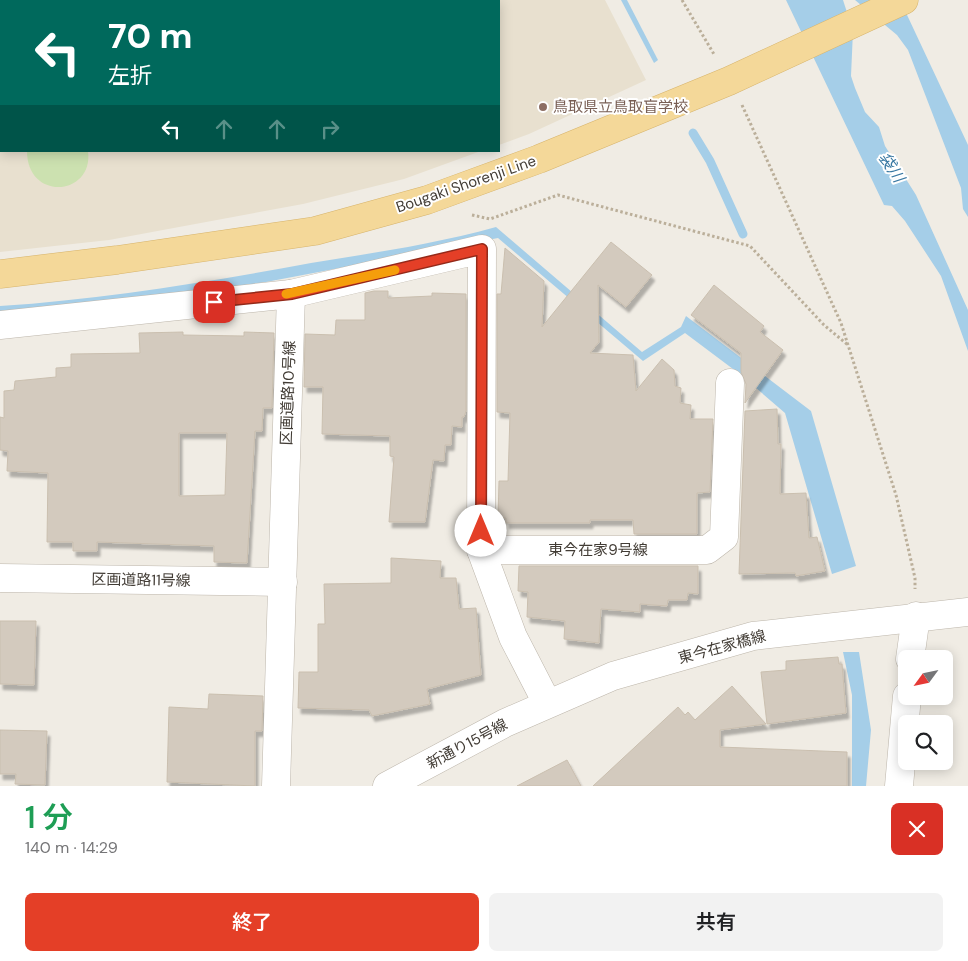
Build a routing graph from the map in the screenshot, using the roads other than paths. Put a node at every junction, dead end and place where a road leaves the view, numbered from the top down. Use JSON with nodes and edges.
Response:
{"nodes":[{"id":1,"x":904,"y":0,"type":"edge"},
{"id":2,"x":0,"y":274,"type":"edge"},
{"id":3,"x":292,"y":294,"type":"junction"},
{"id":4,"x":0,"y":325,"type":"edge"},
{"id":5,"x":730,"y":383,"type":"dead end"},
{"id":6,"x":481,"y":550,"type":"junction"},
{"id":7,"x":0,"y":578,"type":"edge"},
{"id":8,"x":282,"y":582,"type":"junction"},
{"id":9,"x":968,"y":612,"type":"edge"},
{"id":10,"x":925,"y":615,"type":"junction"},
{"id":11,"x":913,"y":650,"type":"edge"},
{"id":12,"x":547,"y":703,"type":"junction"},
{"id":13,"x":906,"y":705,"type":"edge"},
{"id":14,"x":276,"y":786,"type":"edge"},
{"id":15,"x":387,"y":786,"type":"edge"},
{"id":16,"x":899,"y":786,"type":"edge"}],
"edges":[{"from":1,"to":2,"type":"main road","name":"Bougaki Shorenji Line"},
{"from":3,"to":4,"type":"street"},
{"from":3,"to":6,"type":"street"},
{"from":3,"to":8,"type":"street","name":"区画道路10号線"},
{"from":5,"to":6,"type":"street","name":"東今在家9号線"},
{"from":6,"to":12,"type":"street"},
{"from":7,"to":8,"type":"street","name":"区画道路11号線"},
{"from":8,"to":14,"type":"street","name":"区画道路10号線"},
{"from":9,"to":10,"type":"street","name":"東今在家橋線"},
{"from":10,"to":11,"type":"street"},
{"from":10,"to":12,"type":"street","name":"東今在家橋線"},
{"from":12,"to":15,"type":"street","name":"新通り15号線"},
{"from":13,"to":16,"type":"street"}]}
